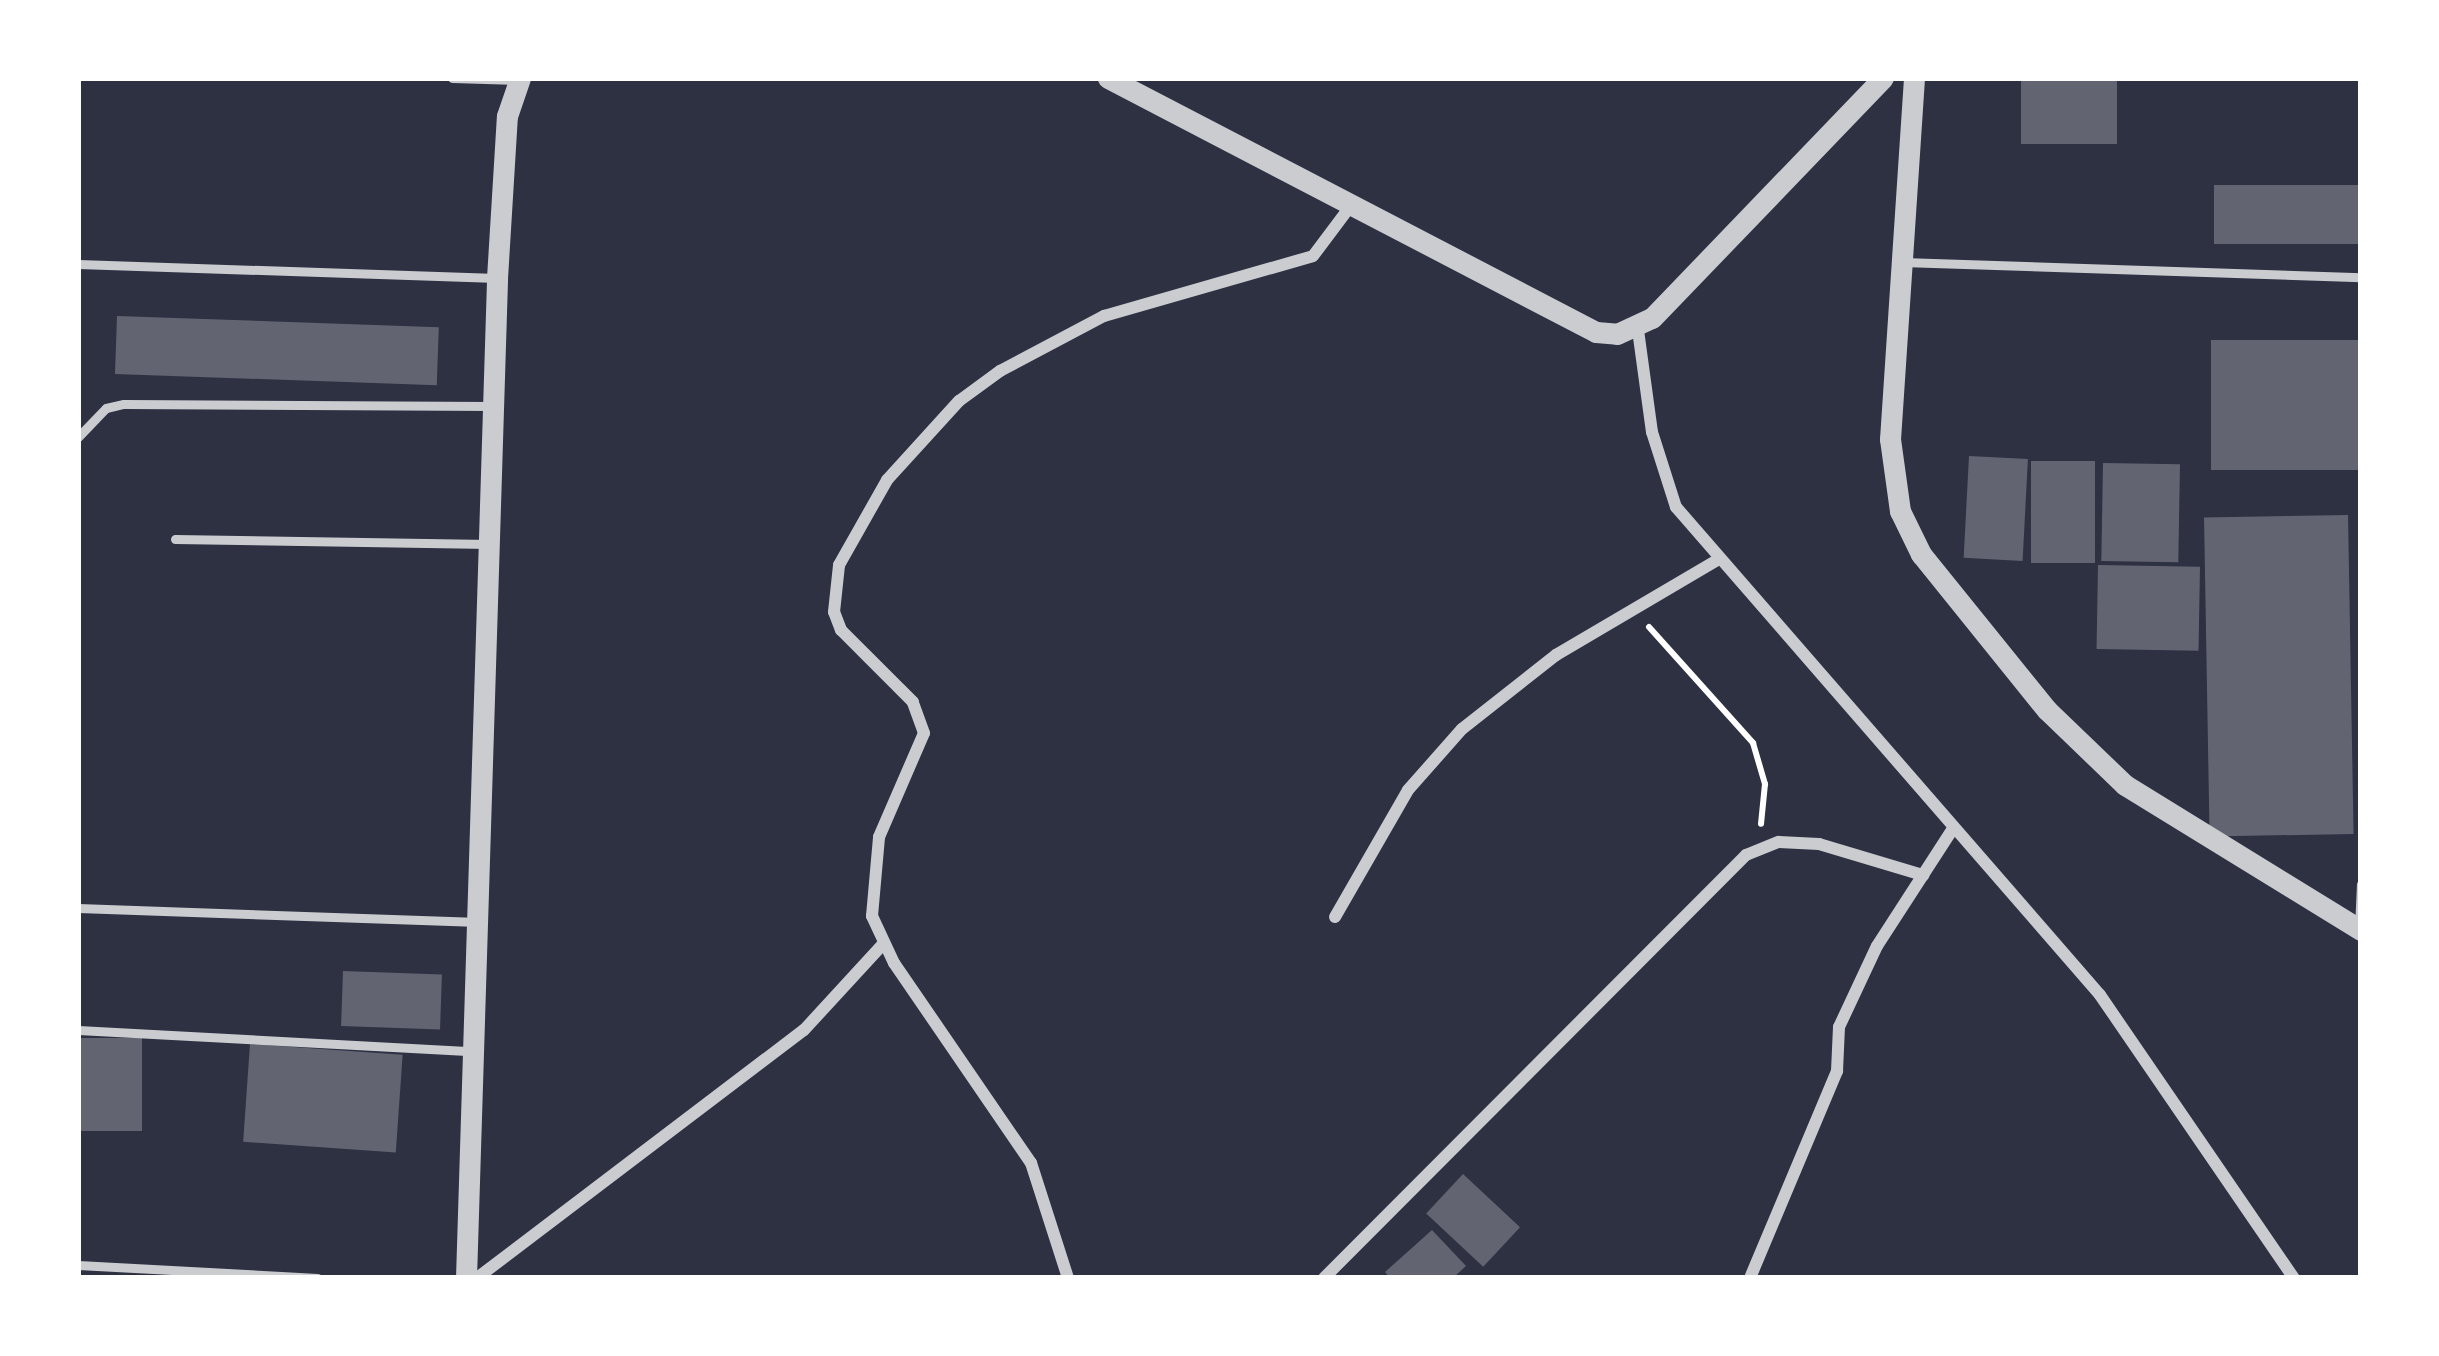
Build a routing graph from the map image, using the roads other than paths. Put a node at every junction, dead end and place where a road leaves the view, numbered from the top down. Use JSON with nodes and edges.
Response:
{"nodes":[{"id":1,"x":452,"y":78,"type":"edge"},
{"id":2,"x":1108,"y":78,"type":"edge"},
{"id":3,"x":1883,"y":78,"type":"edge"},
{"id":4,"x":1914,"y":78,"type":"edge"},
{"id":5,"x":519,"y":79,"type":"edge"},
{"id":6,"x":1352,"y":203,"type":"junction"},
{"id":7,"x":1902,"y":262,"type":"junction"},
{"id":8,"x":78,"y":264,"type":"edge"},
{"id":9,"x":2361,"y":277,"type":"edge"},
{"id":10,"x":497,"y":278,"type":"junction"},
{"id":11,"x":1638,"y":330,"type":"junction"},
{"id":12,"x":494,"y":406,"type":"junction"},
{"id":13,"x":78,"y":437,"type":"edge"},
{"id":14,"x":175,"y":539,"type":"dead end"},
{"id":15,"x":489,"y":544,"type":"junction"},
{"id":16,"x":1719,"y":559,"type":"junction"},
{"id":17,"x":1952,"y":830,"type":"junction"},
{"id":18,"x":1923,"y":874,"type":"junction"},
{"id":19,"x":2361,"y":884,"type":"edge"},
{"id":20,"x":78,"y":908,"type":"edge"},
{"id":21,"x":1335,"y":917,"type":"dead end"},
{"id":22,"x":472,"y":922,"type":"junction"},
{"id":23,"x":2360,"y":929,"type":"edge"},
{"id":24,"x":883,"y":944,"type":"junction"},
{"id":25,"x":78,"y":1030,"type":"edge"},
{"id":26,"x":471,"y":1051,"type":"junction"},
{"id":27,"x":78,"y":1264,"type":"edge"},
{"id":28,"x":318,"y":1278,"type":"edge"},
{"id":29,"x":466,"y":1278,"type":"edge"},
{"id":30,"x":477,"y":1278,"type":"edge"},
{"id":31,"x":1068,"y":1278,"type":"edge"},
{"id":32,"x":1324,"y":1278,"type":"edge"},
{"id":33,"x":1750,"y":1278,"type":"edge"},
{"id":34,"x":2294,"y":1278,"type":"edge"}],
"edges":[{"from":1,"to":5,"type":"lane"},
{"from":2,"to":6,"type":"street"},
{"from":3,"to":11,"type":"street"},
{"from":4,"to":7,"type":"street"},
{"from":5,"to":10,"type":"street"},
{"from":6,"to":11,"type":"street"},
{"from":6,"to":24,"type":"street"},
{"from":7,"to":9,"type":"lane"},
{"from":7,"to":23,"type":"street"},
{"from":8,"to":10,"type":"lane"},
{"from":10,"to":12,"type":"street"},
{"from":11,"to":16,"type":"street"},
{"from":12,"to":13,"type":"lane"},
{"from":12,"to":15,"type":"street"},
{"from":14,"to":15,"type":"lane"},
{"from":15,"to":22,"type":"street"},
{"from":16,"to":17,"type":"street"},
{"from":16,"to":21,"type":"street"},
{"from":17,"to":18,"type":"street"},
{"from":17,"to":34,"type":"street"},
{"from":18,"to":32,"type":"street"},
{"from":18,"to":33,"type":"street"},
{"from":19,"to":23,"type":"lane"},
{"from":20,"to":22,"type":"lane"},
{"from":22,"to":26,"type":"street"},
{"from":24,"to":30,"type":"street"},
{"from":24,"to":31,"type":"street"},
{"from":25,"to":26,"type":"lane"},
{"from":26,"to":29,"type":"street"},
{"from":27,"to":28,"type":"lane"}]}
